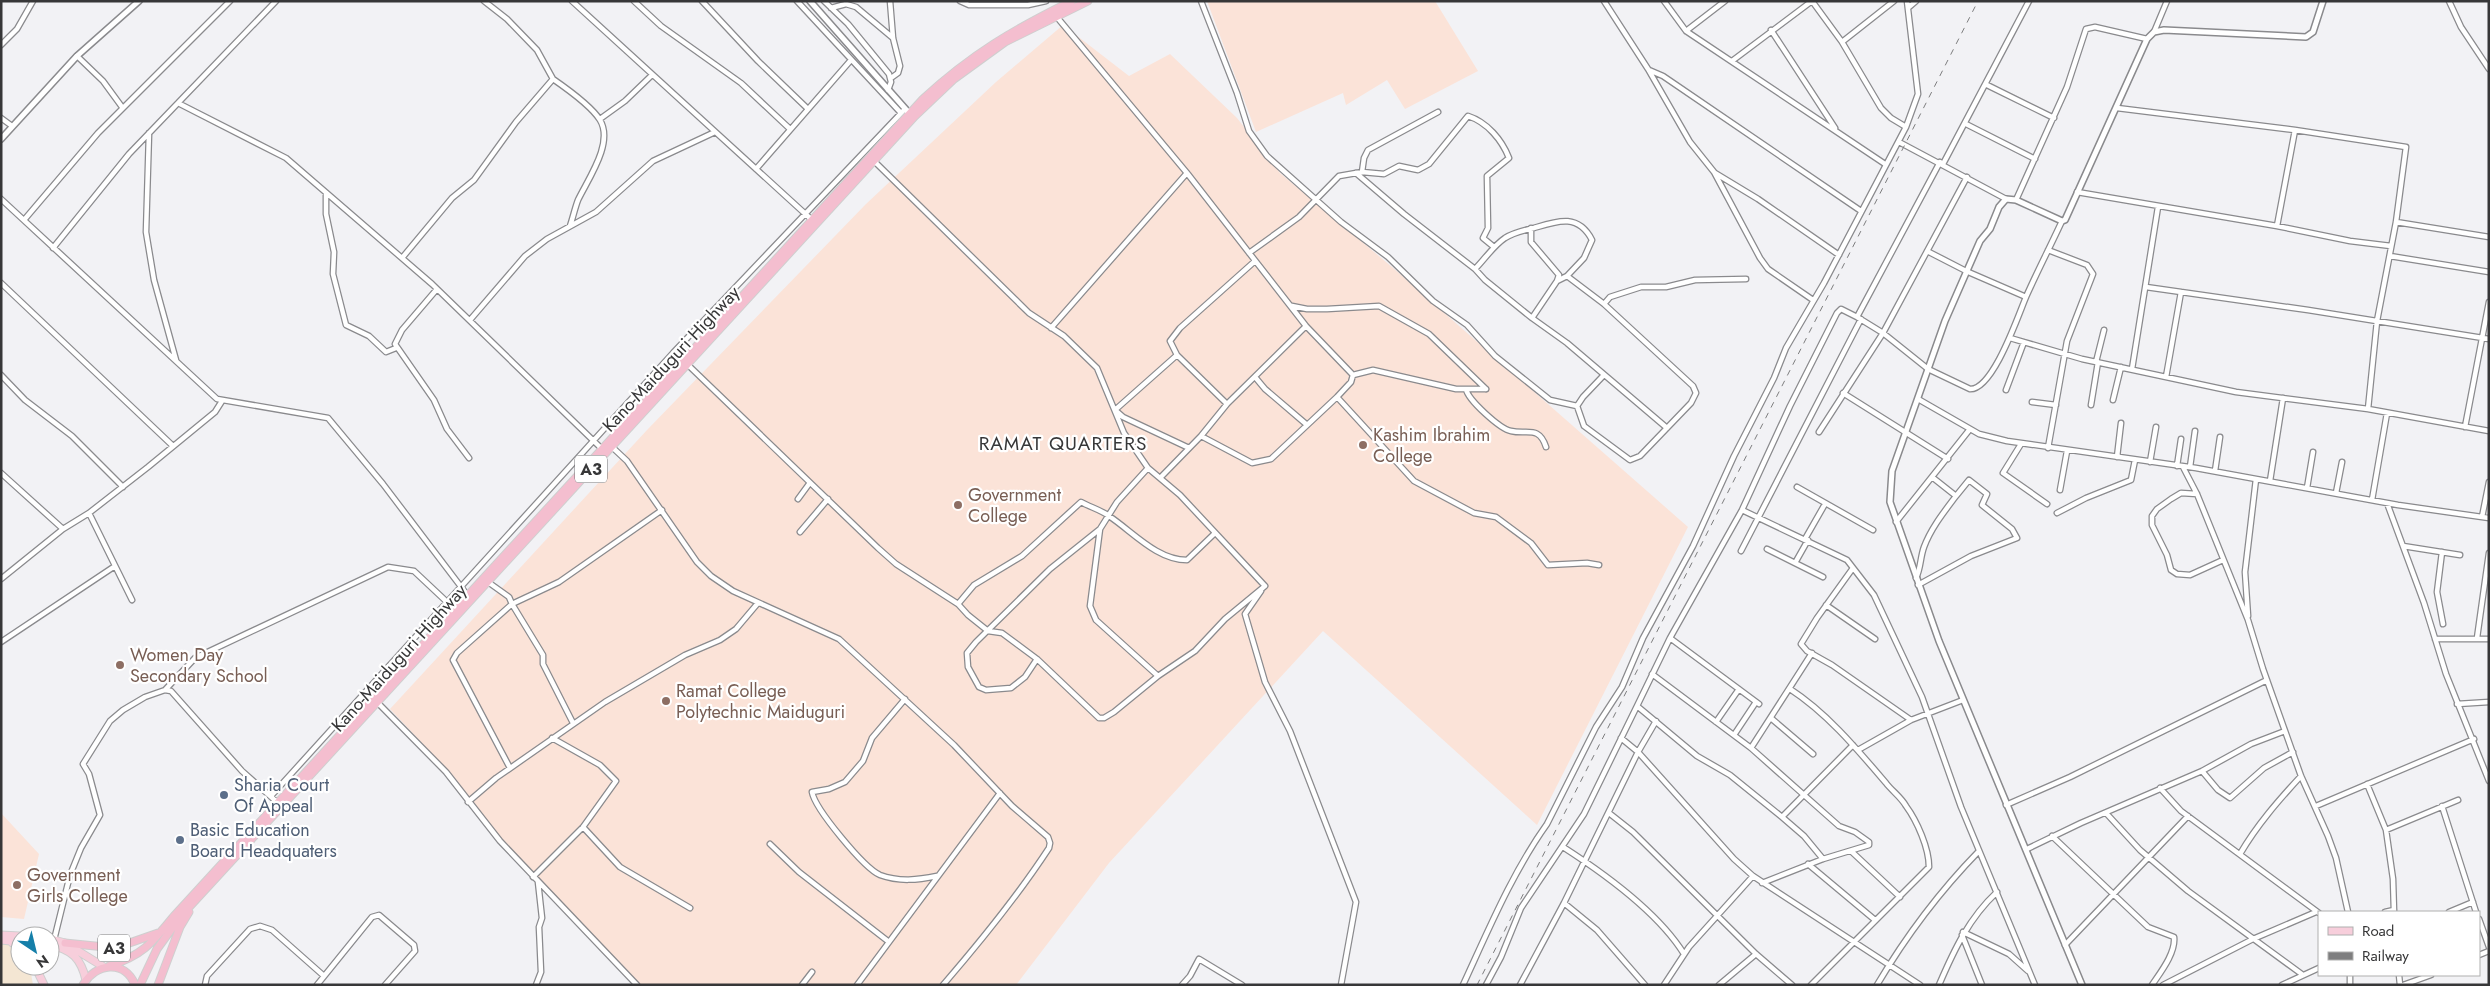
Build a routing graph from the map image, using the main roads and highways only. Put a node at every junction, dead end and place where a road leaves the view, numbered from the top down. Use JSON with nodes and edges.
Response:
{"nodes":[{"id":1,"x":1072,"y":1,"type":"edge"},
{"id":2,"x":1088,"y":1,"type":"edge"},
{"id":3,"x":376,"y":701,"type":"junction"},
{"id":4,"x":196,"y":899,"type":"junction"},
{"id":5,"x":161,"y":932,"type":"junction"},
{"id":6,"x":1,"y":940,"type":"edge"},
{"id":7,"x":9,"y":941,"type":"edge"},
{"id":8,"x":60,"y":942,"type":"edge"},
{"id":9,"x":65,"y":943,"type":"junction"},
{"id":10,"x":60,"y":946,"type":"edge"},
{"id":11,"x":106,"y":966,"type":"junction"},
{"id":12,"x":84,"y":982,"type":"edge"},
{"id":13,"x":135,"y":985,"type":"edge"},
{"id":14,"x":140,"y":985,"type":"edge"},
{"id":15,"x":158,"y":985,"type":"edge"}],
"edges":[{"from":1,"to":3,"type":"highway","name":"Kano-Maiduguri Highway","number":"A3"},
{"from":2,"to":3,"type":"highway","name":"Kano-Maiduguri Highway","number":"A3"},
{"from":3,"to":4,"type":"highway","name":"Kano-Maiduguri Highway","number":"A3"},
{"from":3,"to":5,"type":"highway","name":"Kano-Maiduguri Highway","number":"A3"},
{"from":4,"to":14,"type":"highway","name":"Kano-Maiduguri Highway","number":"A3"},
{"from":4,"to":15,"type":"highway","number":"A3"},
{"from":5,"to":9,"type":"highway","number":"A3"},
{"from":5,"to":11,"type":"highway","name":"Kano-Maiduguri Highway","number":"A3"},
{"from":6,"to":7,"type":"main road"},
{"from":8,"to":9,"type":"main road"},
{"from":9,"to":11,"type":"main road"},
{"from":10,"to":12,"type":"main road"},
{"from":11,"to":12,"type":"highway","number":"A3"},
{"from":11,"to":13,"type":"highway","number":"A3"}]}
